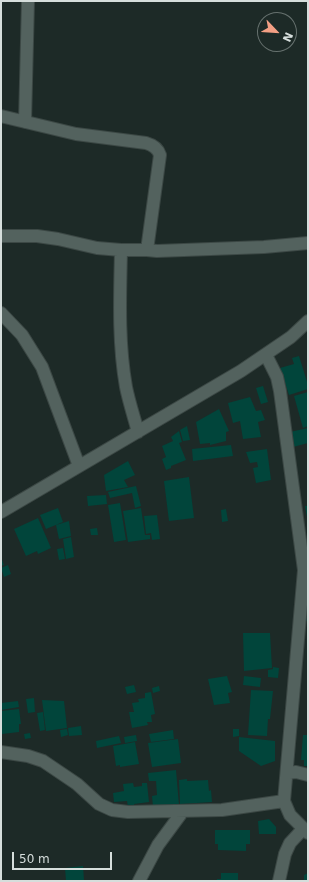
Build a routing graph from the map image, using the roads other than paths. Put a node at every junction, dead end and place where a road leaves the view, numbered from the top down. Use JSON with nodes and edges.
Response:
{"nodes":[{"id":1,"x":28,"y":1,"type":"edge"},
{"id":2,"x":1,"y":116,"type":"edge"},
{"id":3,"x":25,"y":122,"type":"junction"},
{"id":4,"x":1,"y":236,"type":"edge"},
{"id":5,"x":308,"y":243,"type":"edge"},
{"id":6,"x":121,"y":250,"type":"junction"},
{"id":7,"x":147,"y":250,"type":"junction"},
{"id":8,"x":1,"y":313,"type":"edge"},
{"id":9,"x":308,"y":321,"type":"edge"},
{"id":10,"x":266,"y":355,"type":"junction"},
{"id":11,"x":138,"y":432,"type":"junction"},
{"id":12,"x":80,"y":466,"type":"junction"},
{"id":13,"x":1,"y":512,"type":"edge"},
{"id":14,"x":306,"y":570,"type":"edge"},
{"id":15,"x":1,"y":752,"type":"edge"},
{"id":16,"x":288,"y":773,"type":"junction"},
{"id":17,"x":308,"y":775,"type":"edge"},
{"id":18,"x":284,"y":801,"type":"junction"},
{"id":19,"x":183,"y":811,"type":"junction"},
{"id":20,"x":306,"y":831,"type":"edge"},
{"id":21,"x":139,"y":881,"type":"edge"},
{"id":22,"x":279,"y":881,"type":"edge"}],
"edges":[{"from":1,"to":3,"type":"street"},
{"from":2,"to":3,"type":"street"},
{"from":3,"to":7,"type":"street"},
{"from":4,"to":6,"type":"street"},
{"from":5,"to":7,"type":"street"},
{"from":6,"to":7,"type":"street"},
{"from":6,"to":11,"type":"street"},
{"from":8,"to":12,"type":"street"},
{"from":9,"to":10,"type":"street"},
{"from":10,"to":11,"type":"street"},
{"from":10,"to":14,"type":"street"},
{"from":11,"to":12,"type":"street"},
{"from":12,"to":13,"type":"street"},
{"from":14,"to":16,"type":"street"},
{"from":15,"to":19,"type":"street"},
{"from":16,"to":17,"type":"street"},
{"from":16,"to":18,"type":"street"},
{"from":18,"to":19,"type":"street"},
{"from":18,"to":20,"type":"street"},
{"from":19,"to":21,"type":"street"},
{"from":20,"to":22,"type":"street"}]}
